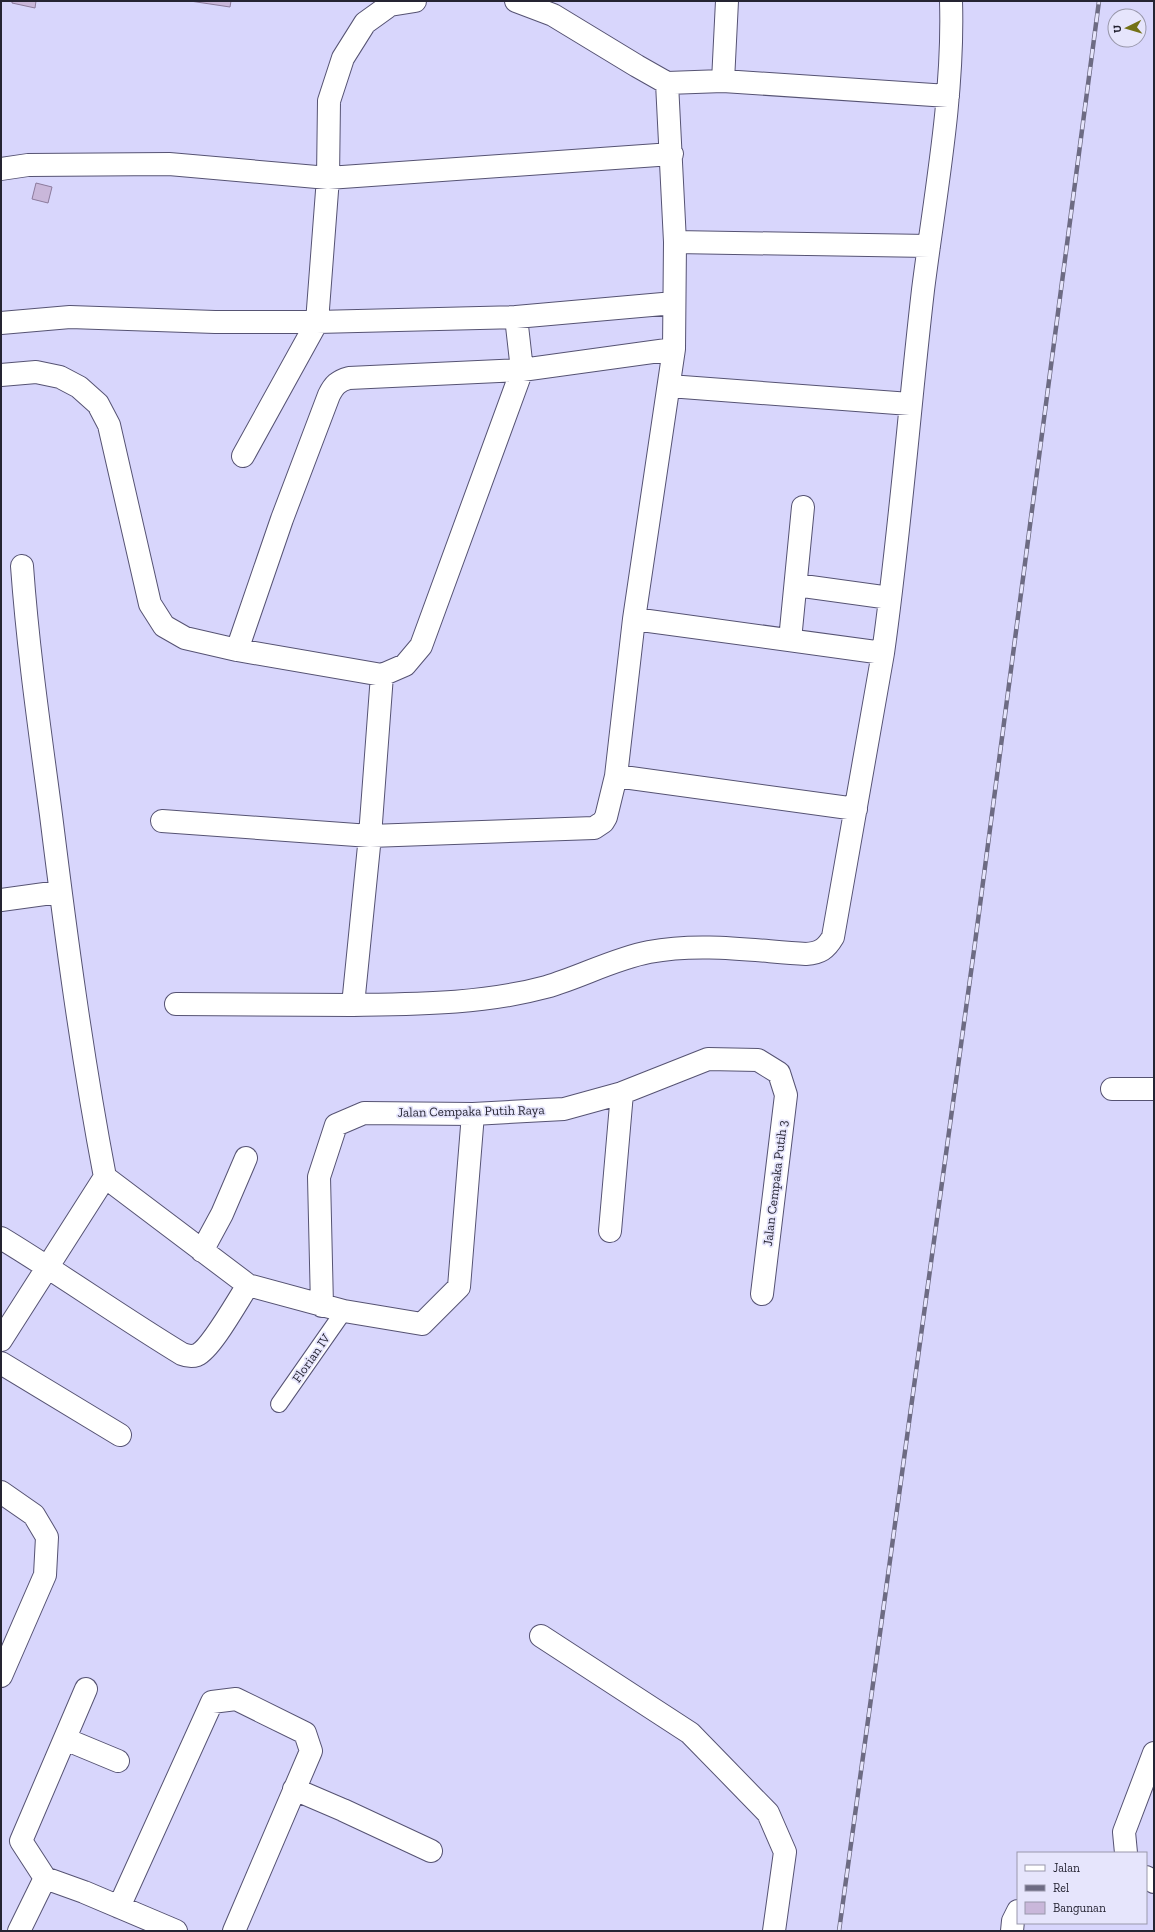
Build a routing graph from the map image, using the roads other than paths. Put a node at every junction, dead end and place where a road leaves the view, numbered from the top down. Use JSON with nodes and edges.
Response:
{"nodes":[{"id":1,"x":415,"y":1,"type":"edge"},
{"id":2,"x":516,"y":1,"type":"edge"},
{"id":3,"x":728,"y":1,"type":"edge"},
{"id":4,"x":951,"y":1,"type":"edge"},
{"id":5,"x":723,"y":81,"type":"junction"},
{"id":6,"x":668,"y":83,"type":"junction"},
{"id":7,"x":948,"y":96,"type":"junction"},
{"id":8,"x":672,"y":154,"type":"junction"},
{"id":9,"x":1,"y":169,"type":"edge"},
{"id":10,"x":328,"y":178,"type":"junction"},
{"id":11,"x":675,"y":242,"type":"junction"},
{"id":12,"x":928,"y":246,"type":"junction"},
{"id":13,"x":674,"y":303,"type":"junction"},
{"id":14,"x":317,"y":322,"type":"junction"},
{"id":15,"x":516,"y":322,"type":"junction"},
{"id":16,"x":1,"y":323,"type":"edge"},
{"id":17,"x":674,"y":349,"type":"junction"},
{"id":18,"x":520,"y":361,"type":"junction"},
{"id":19,"x":1,"y":375,"type":"edge"},
{"id":20,"x":670,"y":386,"type":"junction"},
{"id":21,"x":910,"y":404,"type":"junction"},
{"id":22,"x":243,"y":456,"type":"dead end"},
{"id":23,"x":803,"y":507,"type":"dead end"},
{"id":24,"x":22,"y":566,"type":"dead end"},
{"id":25,"x":796,"y":585,"type":"junction"},
{"id":26,"x":890,"y":598,"type":"junction"},
{"id":27,"x":634,"y":619,"type":"junction"},
{"id":28,"x":790,"y":640,"type":"junction"},
{"id":29,"x":237,"y":650,"type":"junction"},
{"id":30,"x":883,"y":654,"type":"junction"},
{"id":31,"x":382,"y":675,"type":"junction"},
{"id":32,"x":616,"y":776,"type":"junction"},
{"id":33,"x":856,"y":809,"type":"junction"},
{"id":34,"x":162,"y":821,"type":"dead end"},
{"id":35,"x":370,"y":836,"type":"junction"},
{"id":36,"x":60,"y":892,"type":"junction"},
{"id":37,"x":1,"y":900,"type":"edge"},
{"id":38,"x":176,"y":1004,"type":"dead end"},
{"id":39,"x":353,"y":1005,"type":"junction"},
{"id":40,"x":779,"y":1073,"type":"joint"},
{"id":41,"x":1112,"y":1089,"type":"dead end"},
{"id":42,"x":1154,"y":1089,"type":"edge"},
{"id":43,"x":622,"y":1093,"type":"junction"},
{"id":44,"x":473,"y":1114,"type":"junction"},
{"id":45,"x":246,"y":1158,"type":"dead end"},
{"id":46,"x":105,"y":1177,"type":"junction"},
{"id":47,"x":610,"y":1231,"type":"dead end"},
{"id":48,"x":1,"y":1238,"type":"edge"},
{"id":49,"x":202,"y":1251,"type":"junction"},
{"id":50,"x":47,"y":1266,"type":"junction"},
{"id":51,"x":248,"y":1285,"type":"junction"},
{"id":52,"x":762,"y":1294,"type":"dead end"},
{"id":53,"x":322,"y":1306,"type":"junction"},
{"id":54,"x":344,"y":1311,"type":"junction"},
{"id":55,"x":1,"y":1340,"type":"edge"},
{"id":56,"x":1,"y":1363,"type":"edge"},
{"id":57,"x":279,"y":1404,"type":"dead end"},
{"id":58,"x":120,"y":1435,"type":"dead end"},
{"id":59,"x":1,"y":1492,"type":"edge"},
{"id":60,"x":541,"y":1636,"type":"dead end"},
{"id":61,"x":1,"y":1676,"type":"edge"},
{"id":62,"x":86,"y":1689,"type":"dead end"},
{"id":63,"x":65,"y":1738,"type":"junction"},
{"id":64,"x":1154,"y":1753,"type":"edge"},
{"id":65,"x":118,"y":1761,"type":"dead end"},
{"id":66,"x":294,"y":1789,"type":"junction"},
{"id":67,"x":430,"y":1851,"type":"dead end"},
{"id":68,"x":1126,"y":1852,"type":"edge"},
{"id":69,"x":45,"y":1878,"type":"junction"},
{"id":70,"x":119,"y":1907,"type":"junction"},
{"id":71,"x":1017,"y":1913,"type":"edge"},
{"id":72,"x":19,"y":1931,"type":"edge"},
{"id":73,"x":176,"y":1931,"type":"edge"},
{"id":74,"x":234,"y":1931,"type":"edge"},
{"id":75,"x":774,"y":1931,"type":"edge"},
{"id":76,"x":1012,"y":1931,"type":"edge"}],
"edges":[{"from":1,"to":10,"type":"street"},
{"from":2,"to":6,"type":"street"},
{"from":3,"to":5,"type":"street"},
{"from":4,"to":7,"type":"street"},
{"from":5,"to":6,"type":"street"},
{"from":5,"to":7,"type":"street"},
{"from":6,"to":8,"type":"street"},
{"from":7,"to":12,"type":"street"},
{"from":8,"to":10,"type":"street"},
{"from":8,"to":11,"type":"street"},
{"from":9,"to":10,"type":"street"},
{"from":10,"to":14,"type":"street"},
{"from":11,"to":12,"type":"street"},
{"from":11,"to":13,"type":"street"},
{"from":12,"to":21,"type":"street"},
{"from":13,"to":15,"type":"street"},
{"from":13,"to":17,"type":"street"},
{"from":14,"to":15,"type":"street"},
{"from":14,"to":16,"type":"street"},
{"from":14,"to":22,"type":"street"},
{"from":15,"to":18,"type":"street"},
{"from":17,"to":18,"type":"street"},
{"from":17,"to":20,"type":"street"},
{"from":18,"to":29,"type":"street"},
{"from":18,"to":31,"type":"street"},
{"from":19,"to":29,"type":"street"},
{"from":20,"to":21,"type":"street"},
{"from":20,"to":27,"type":"street"},
{"from":21,"to":26,"type":"street"},
{"from":23,"to":25,"type":"street"},
{"from":24,"to":36,"type":"street"},
{"from":25,"to":26,"type":"street"},
{"from":25,"to":28,"type":"street"},
{"from":26,"to":30,"type":"street"},
{"from":27,"to":28,"type":"street"},
{"from":27,"to":32,"type":"street"},
{"from":28,"to":30,"type":"street"},
{"from":29,"to":31,"type":"street"},
{"from":30,"to":33,"type":"street"},
{"from":31,"to":35,"type":"street"},
{"from":32,"to":33,"type":"street"},
{"from":32,"to":35,"type":"street"},
{"from":33,"to":39,"type":"street"},
{"from":34,"to":35,"type":"street"},
{"from":35,"to":39,"type":"street"},
{"from":36,"to":37,"type":"street"},
{"from":36,"to":46,"type":"street"},
{"from":38,"to":39,"type":"street"},
{"from":40,"to":43,"type":"street","name":"Jalan Cempaka Putih Raya"},
{"from":40,"to":52,"type":"street","name":"Jalan Cempaka Putih 3"},
{"from":41,"to":42,"type":"street"},
{"from":43,"to":44,"type":"street","name":"Jalan Cempaka Putih Raya"},
{"from":43,"to":47,"type":"street"},
{"from":44,"to":53,"type":"street","name":"Jalan Cempaka Putih Raya"},
{"from":44,"to":54,"type":"street"},
{"from":45,"to":49,"type":"street"},
{"from":46,"to":49,"type":"street"},
{"from":46,"to":50,"type":"street"},
{"from":48,"to":50,"type":"street"},
{"from":49,"to":51,"type":"street"},
{"from":50,"to":51,"type":"street"},
{"from":50,"to":55,"type":"street"},
{"from":51,"to":53,"type":"street"},
{"from":53,"to":54,"type":"street"},
{"from":54,"to":57,"type":"lane","name":"Florian IV"},
{"from":56,"to":58,"type":"street"},
{"from":59,"to":61,"type":"street"},
{"from":60,"to":75,"type":"street"},
{"from":62,"to":63,"type":"street"},
{"from":63,"to":65,"type":"street"},
{"from":63,"to":69,"type":"street"},
{"from":64,"to":68,"type":"street"},
{"from":66,"to":67,"type":"street"},
{"from":66,"to":70,"type":"street"},
{"from":66,"to":74,"type":"street"},
{"from":69,"to":70,"type":"street"},
{"from":69,"to":72,"type":"street"},
{"from":70,"to":73,"type":"street"},
{"from":71,"to":76,"type":"street"}]}
